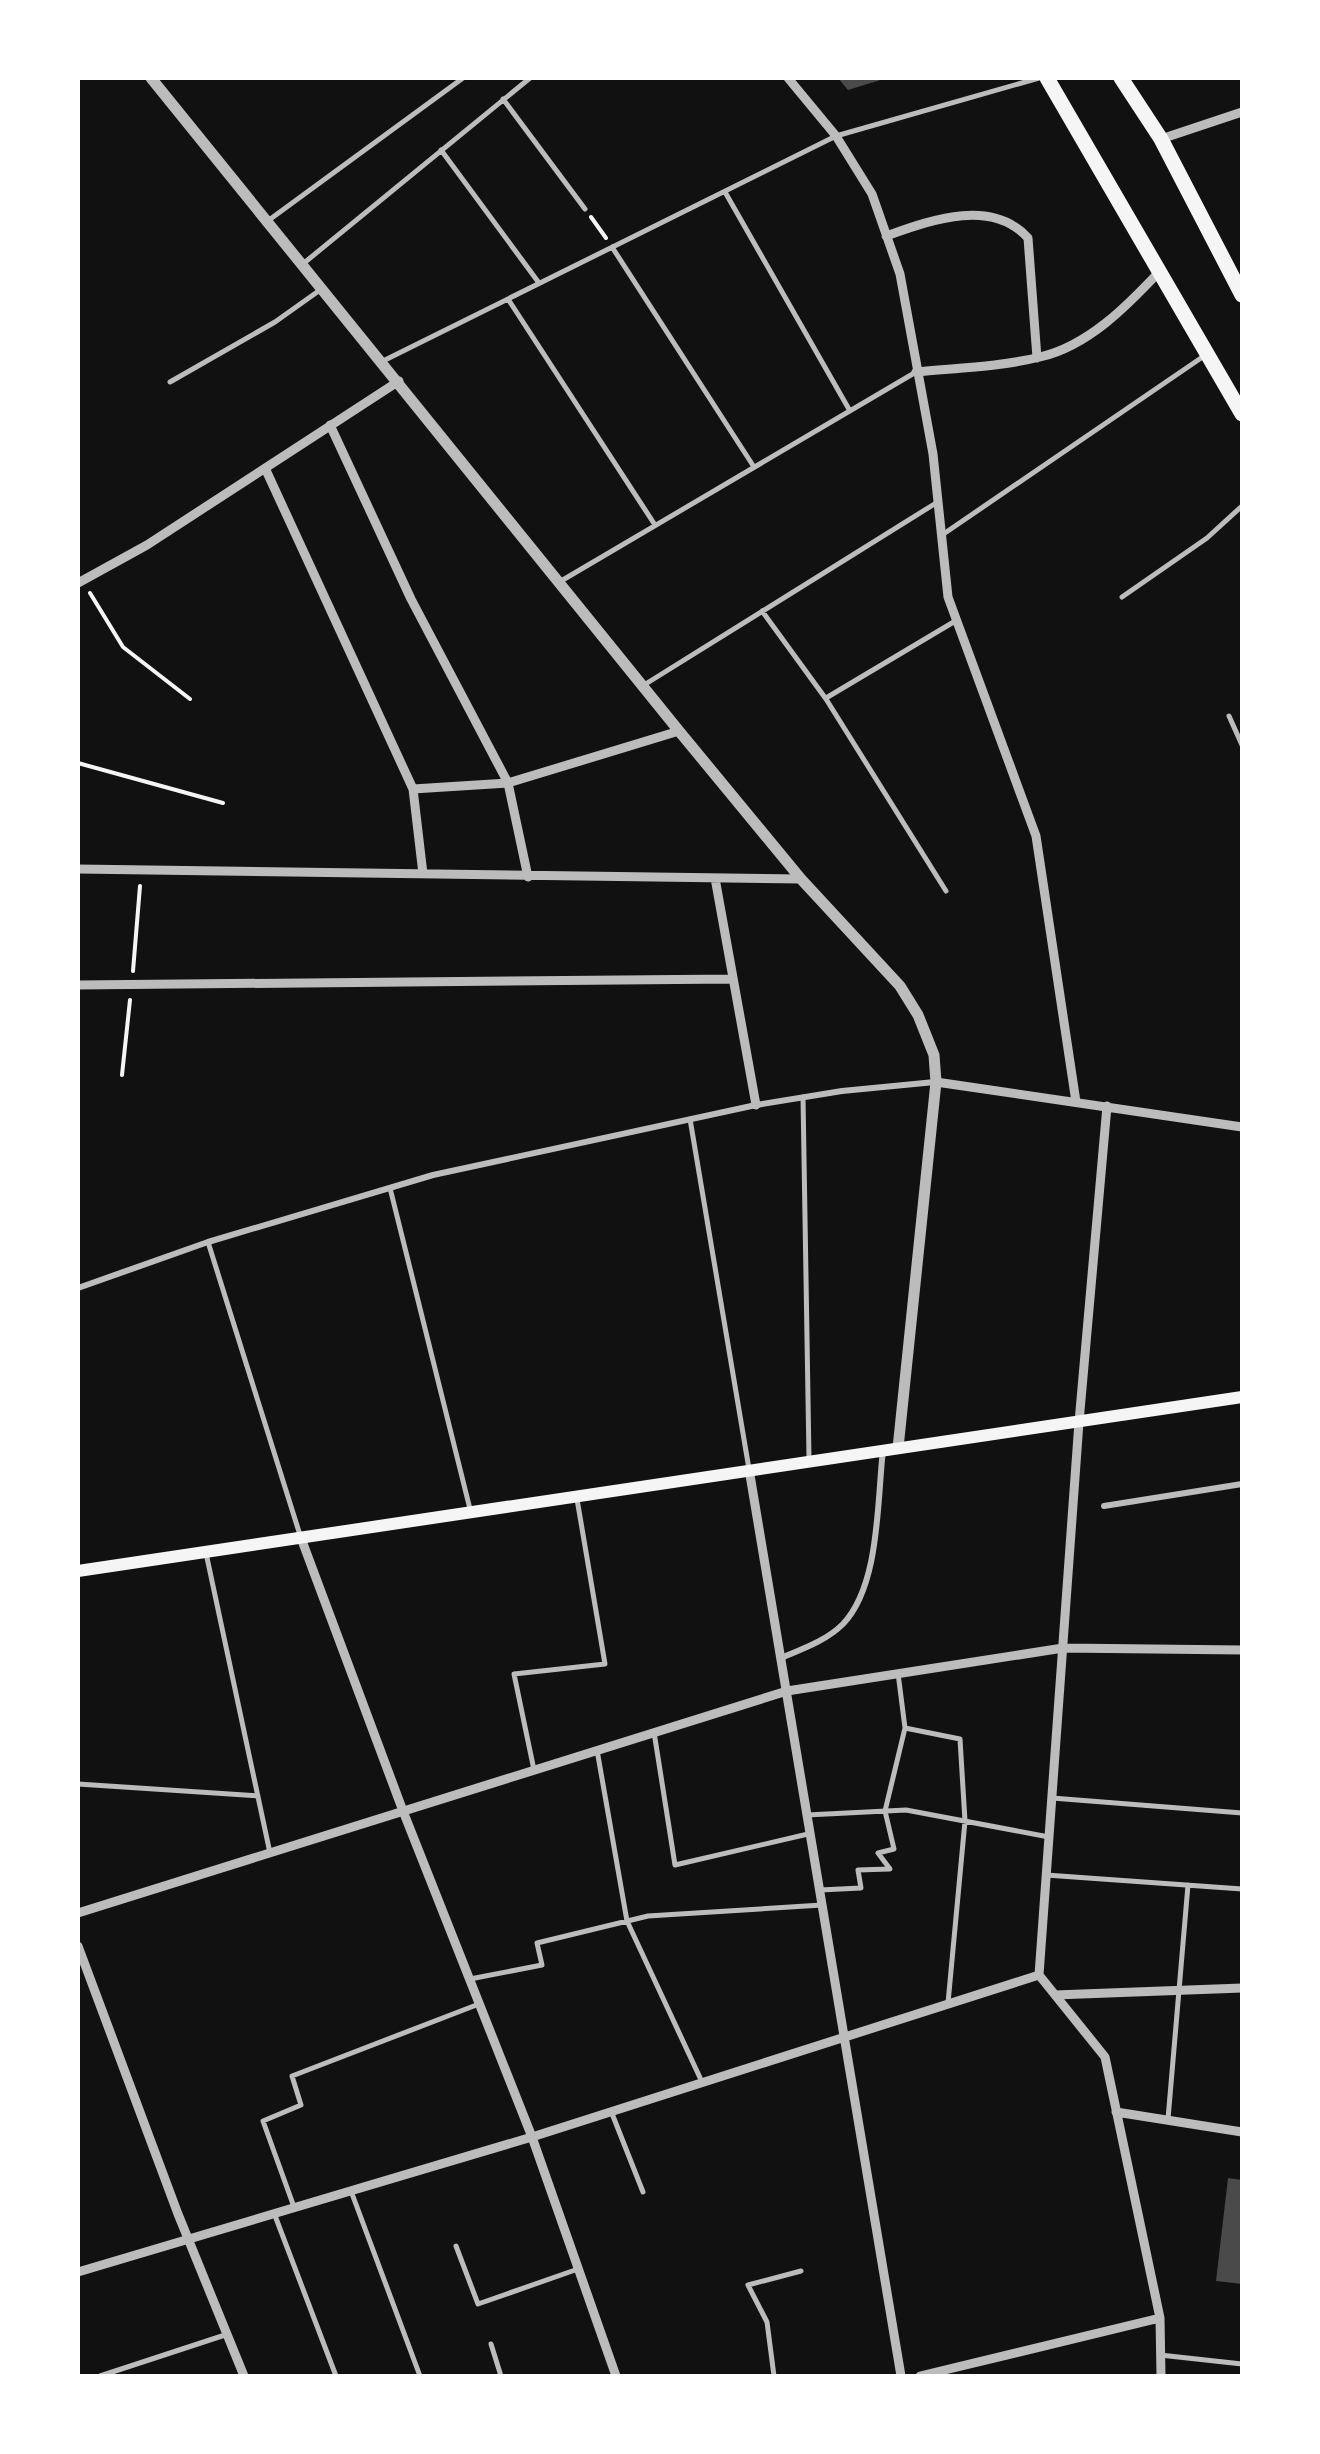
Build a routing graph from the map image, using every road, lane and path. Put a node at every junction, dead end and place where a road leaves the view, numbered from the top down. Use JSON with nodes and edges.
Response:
{"nodes":[{"id":1,"x":151,"y":78,"type":"edge"},
{"id":2,"x":463,"y":78,"type":"edge"},
{"id":3,"x":530,"y":78,"type":"edge"},
{"id":4,"x":788,"y":78,"type":"edge"},
{"id":5,"x":1039,"y":78,"type":"edge"},
{"id":6,"x":1047,"y":78,"type":"edge"},
{"id":7,"x":1122,"y":78,"type":"edge"},
{"id":8,"x":503,"y":100,"type":"junction"},
{"id":9,"x":1242,"y":112,"type":"edge"},
{"id":10,"x":836,"y":136,"type":"junction"},
{"id":11,"x":1161,"y":139,"type":"junction"},
{"id":12,"x":441,"y":150,"type":"junction"},
{"id":13,"x":725,"y":191,"type":"junction"},
{"id":14,"x":585,"y":210,"type":"joint"},
{"id":15,"x":269,"y":220,"type":"junction"},
{"id":16,"x":886,"y":236,"type":"junction"},
{"id":17,"x":612,"y":246,"type":"junction"},
{"id":18,"x":304,"y":263,"type":"junction"},
{"id":19,"x":1159,"y":272,"type":"junction"},
{"id":20,"x":1238,"y":277,"type":"edge"},
{"id":21,"x":539,"y":283,"type":"junction"},
{"id":22,"x":324,"y":287,"type":"junction"},
{"id":23,"x":1242,"y":296,"type":"edge"},
{"id":24,"x":508,"y":298,"type":"junction"},
{"id":25,"x":1206,"y":354,"type":"junction"},
{"id":26,"x":1037,"y":358,"type":"junction"},
{"id":27,"x":383,"y":361,"type":"junction"},
{"id":28,"x":916,"y":372,"type":"junction"},
{"id":29,"x":399,"y":381,"type":"junction"},
{"id":30,"x":170,"y":382,"type":"dead end"},
{"id":31,"x":1228,"y":392,"type":"junction"},
{"id":32,"x":850,"y":411,"type":"junction"},
{"id":33,"x":1242,"y":414,"type":"edge"},
{"id":34,"x":330,"y":425,"type":"junction"},
{"id":35,"x":1242,"y":426,"type":"edge"},
{"id":36,"x":754,"y":467,"type":"junction"},
{"id":37,"x":265,"y":468,"type":"junction"},
{"id":38,"x":938,"y":502,"type":"junction"},
{"id":39,"x":1242,"y":506,"type":"edge"},
{"id":40,"x":656,"y":525,"type":"junction"},
{"id":41,"x":942,"y":535,"type":"junction"},
{"id":42,"x":80,"y":581,"type":"edge"},
{"id":43,"x":560,"y":582,"type":"junction"},
{"id":44,"x":1122,"y":597,"type":"dead end"},
{"id":45,"x":762,"y":611,"type":"junction"},
{"id":46,"x":956,"y":620,"type":"junction"},
{"id":47,"x":643,"y":686,"type":"junction"},
{"id":48,"x":190,"y":699,"type":"dead end"},
{"id":49,"x":826,"y":699,"type":"junction"},
{"id":50,"x":1229,"y":716,"type":"dead end"},
{"id":51,"x":679,"y":731,"type":"junction"},
{"id":52,"x":1242,"y":745,"type":"edge"},
{"id":53,"x":78,"y":763,"type":"edge"},
{"id":54,"x":508,"y":783,"type":"junction"},
{"id":55,"x":413,"y":789,"type":"junction"},
{"id":56,"x":223,"y":803,"type":"dead end"},
{"id":57,"x":78,"y":869,"type":"edge"},
{"id":58,"x":423,"y":874,"type":"junction"},
{"id":59,"x":528,"y":876,"type":"junction"},
{"id":60,"x":715,"y":878,"type":"junction"},
{"id":61,"x":801,"y":879,"type":"junction"},
{"id":62,"x":946,"y":891,"type":"dead end"},
{"id":63,"x":734,"y":979,"type":"junction"},
{"id":64,"x":78,"y":985,"type":"edge"},
{"id":65,"x":936,"y":1082,"type":"junction"},
{"id":66,"x":803,"y":1097,"type":"junction"},
{"id":67,"x":1076,"y":1102,"type":"junction"},
{"id":68,"x":756,"y":1105,"type":"junction"},
{"id":69,"x":1107,"y":1106,"type":"junction"},
{"id":70,"x":690,"y":1119,"type":"junction"},
{"id":71,"x":1242,"y":1127,"type":"edge"},
{"id":72,"x":390,"y":1188,"type":"junction"},
{"id":73,"x":208,"y":1242,"type":"junction"},
{"id":74,"x":78,"y":1288,"type":"edge"},
{"id":75,"x":1242,"y":1398,"type":"edge"},
{"id":76,"x":1079,"y":1422,"type":"junction"},
{"id":77,"x":898,"y":1448,"type":"junction"},
{"id":78,"x":883,"y":1450,"type":"junction"},
{"id":79,"x":810,"y":1461,"type":"junction"},
{"id":80,"x":749,"y":1469,"type":"junction"},
{"id":81,"x":1242,"y":1484,"type":"edge"},
{"id":82,"x":576,"y":1496,"type":"junction"},
{"id":83,"x":1104,"y":1506,"type":"dead end"},
{"id":84,"x":471,"y":1512,"type":"junction"},
{"id":85,"x":301,"y":1538,"type":"junction"},
{"id":86,"x":206,"y":1552,"type":"junction"},
{"id":87,"x":78,"y":1571,"type":"edge"},
{"id":88,"x":1063,"y":1648,"type":"junction"},
{"id":89,"x":1242,"y":1650,"type":"edge"},
{"id":90,"x":781,"y":1658,"type":"junction"},
{"id":91,"x":898,"y":1674,"type":"junction"},
{"id":92,"x":786,"y":1691,"type":"junction"},
{"id":93,"x":905,"y":1728,"type":"junction"},
{"id":94,"x":654,"y":1732,"type":"junction"},
{"id":95,"x":597,"y":1750,"type":"junction"},
{"id":96,"x":534,"y":1770,"type":"junction"},
{"id":97,"x":78,"y":1784,"type":"edge"},
{"id":98,"x":258,"y":1796,"type":"junction"},
{"id":99,"x":1052,"y":1798,"type":"junction"},
{"id":100,"x":403,"y":1811,"type":"junction"},
{"id":101,"x":885,"y":1811,"type":"junction"},
{"id":102,"x":1242,"y":1813,"type":"edge"},
{"id":103,"x":807,"y":1815,"type":"junction"},
{"id":104,"x":965,"y":1821,"type":"junction"},
{"id":105,"x":810,"y":1833,"type":"junction"},
{"id":106,"x":1049,"y":1837,"type":"junction"},
{"id":107,"x":270,"y":1853,"type":"junction"},
{"id":108,"x":1046,"y":1875,"type":"junction"},
{"id":109,"x":1188,"y":1885,"type":"junction"},
{"id":110,"x":1242,"y":1889,"type":"edge"},
{"id":111,"x":820,"y":1890,"type":"junction"},
{"id":112,"x":822,"y":1905,"type":"junction"},
{"id":113,"x":78,"y":1914,"type":"edge"},
{"id":114,"x":627,"y":1921,"type":"junction"},
{"id":115,"x":78,"y":1946,"type":"edge"},
{"id":116,"x":1039,"y":1975,"type":"junction"},
{"id":117,"x":470,"y":1979,"type":"junction"},
{"id":118,"x":1242,"y":1988,"type":"edge"},
{"id":119,"x":1179,"y":1990,"type":"junction"},
{"id":120,"x":1055,"y":1995,"type":"junction"},
{"id":121,"x":948,"y":2003,"type":"junction"},
{"id":122,"x":479,"y":2004,"type":"junction"},
{"id":123,"x":844,"y":2036,"type":"junction"},
{"id":124,"x":702,"y":2082,"type":"junction"},
{"id":125,"x":611,"y":2111,"type":"junction"},
{"id":126,"x":1116,"y":2112,"type":"junction"},
{"id":127,"x":1168,"y":2119,"type":"junction"},
{"id":128,"x":1242,"y":2132,"type":"edge"},
{"id":129,"x":532,"y":2137,"type":"junction"},
{"id":130,"x":351,"y":2191,"type":"junction"},
{"id":131,"x":643,"y":2192,"type":"dead end"},
{"id":132,"x":294,"y":2208,"type":"junction"},
{"id":133,"x":274,"y":2213,"type":"junction"},
{"id":134,"x":188,"y":2239,"type":"junction"},
{"id":135,"x":456,"y":2246,"type":"dead end"},
{"id":136,"x":578,"y":2269,"type":"junction"},
{"id":137,"x":800,"y":2271,"type":"dead end"},
{"id":138,"x":78,"y":2272,"type":"edge"},
{"id":139,"x":1160,"y":2318,"type":"junction"},
{"id":140,"x":226,"y":2334,"type":"junction"},
{"id":141,"x":490,"y":2344,"type":"dead end"},
{"id":142,"x":1160,"y":2355,"type":"junction"},
{"id":143,"x":1242,"y":2364,"type":"edge"},
{"id":144,"x":100,"y":2376,"type":"edge"},
{"id":145,"x":244,"y":2376,"type":"edge"},
{"id":146,"x":336,"y":2376,"type":"edge"},
{"id":147,"x":420,"y":2376,"type":"edge"},
{"id":148,"x":501,"y":2376,"type":"edge"},
{"id":149,"x":616,"y":2376,"type":"edge"},
{"id":150,"x":774,"y":2376,"type":"edge"},
{"id":151,"x":901,"y":2376,"type":"edge"},
{"id":152,"x":920,"y":2376,"type":"edge"},
{"id":153,"x":1161,"y":2376,"type":"edge"}],
"edges":[{"from":1,"to":15,"type":"street"},
{"from":2,"to":15,"type":"lane"},
{"from":3,"to":8,"type":"lane"},
{"from":4,"to":10,"type":"street"},
{"from":5,"to":10,"type":"lane"},
{"from":6,"to":19,"type":"highway"},
{"from":7,"to":11,"type":"highway"},
{"from":8,"to":12,"type":"lane"},
{"from":8,"to":14,"type":"lane"},
{"from":9,"to":11,"type":"street"},
{"from":10,"to":13,"type":"lane"},
{"from":10,"to":16,"type":"street"},
{"from":11,"to":20,"type":"highway"},
{"from":12,"to":18,"type":"lane"},
{"from":12,"to":21,"type":"lane"},
{"from":13,"to":17,"type":"lane"},
{"from":13,"to":32,"type":"lane"},
{"from":14,"to":17,"type":"path"},
{"from":15,"to":18,"type":"street"},
{"from":16,"to":26,"type":"street"},
{"from":16,"to":28,"type":"street"},
{"from":17,"to":21,"type":"lane"},
{"from":17,"to":36,"type":"lane"},
{"from":18,"to":22,"type":"street"},
{"from":19,"to":25,"type":"highway"},
{"from":19,"to":26,"type":"street"},
{"from":20,"to":23,"type":"highway"},
{"from":21,"to":24,"type":"lane"},
{"from":22,"to":27,"type":"street"},
{"from":22,"to":30,"type":"lane"},
{"from":24,"to":27,"type":"lane"},
{"from":24,"to":40,"type":"lane"},
{"from":25,"to":31,"type":"highway"},
{"from":25,"to":41,"type":"lane"},
{"from":26,"to":28,"type":"street"},
{"from":27,"to":29,"type":"street"},
{"from":28,"to":32,"type":"lane"},
{"from":28,"to":38,"type":"street"},
{"from":29,"to":34,"type":"street"},
{"from":29,"to":43,"type":"street"},
{"from":31,"to":33,"type":"highway"},
{"from":31,"to":35,"type":"highway"},
{"from":32,"to":36,"type":"lane"},
{"from":34,"to":37,"type":"street"},
{"from":34,"to":54,"type":"street"},
{"from":36,"to":40,"type":"lane"},
{"from":37,"to":42,"type":"street"},
{"from":37,"to":55,"type":"street"},
{"from":38,"to":41,"type":"street"},
{"from":38,"to":45,"type":"lane"},
{"from":39,"to":44,"type":"lane"},
{"from":40,"to":43,"type":"lane"},
{"from":41,"to":46,"type":"street"},
{"from":42,"to":48,"type":"path"},
{"from":43,"to":47,"type":"street"},
{"from":45,"to":47,"type":"lane"},
{"from":45,"to":49,"type":"lane"},
{"from":46,"to":49,"type":"lane"},
{"from":46,"to":67,"type":"street"},
{"from":47,"to":51,"type":"street"},
{"from":49,"to":62,"type":"lane"},
{"from":50,"to":52,"type":"lane"},
{"from":51,"to":54,"type":"street"},
{"from":51,"to":61,"type":"street"},
{"from":53,"to":56,"type":"path"},
{"from":54,"to":55,"type":"street"},
{"from":54,"to":59,"type":"street"},
{"from":55,"to":58,"type":"street"},
{"from":57,"to":58,"type":"street"},
{"from":58,"to":59,"type":"street"},
{"from":59,"to":60,"type":"street"},
{"from":60,"to":61,"type":"street"},
{"from":60,"to":63,"type":"street"},
{"from":61,"to":65,"type":"street"},
{"from":63,"to":64,"type":"street"},
{"from":63,"to":68,"type":"street"},
{"from":65,"to":66,"type":"street"},
{"from":65,"to":67,"type":"street"},
{"from":65,"to":77,"type":"street"},
{"from":66,"to":68,"type":"street"},
{"from":66,"to":79,"type":"lane"},
{"from":67,"to":69,"type":"street"},
{"from":68,"to":70,"type":"street"},
{"from":69,"to":71,"type":"street"},
{"from":69,"to":76,"type":"street"},
{"from":70,"to":72,"type":"street"},
{"from":70,"to":80,"type":"lane"},
{"from":72,"to":73,"type":"street"},
{"from":72,"to":84,"type":"lane"},
{"from":73,"to":74,"type":"street"},
{"from":73,"to":85,"type":"lane"},
{"from":75,"to":76,"type":"main road"},
{"from":76,"to":77,"type":"main road"},
{"from":76,"to":88,"type":"street"},
{"from":77,"to":78,"type":"main road"},
{"from":78,"to":79,"type":"main road"},
{"from":78,"to":90,"type":"street"},
{"from":79,"to":80,"type":"main road"},
{"from":80,"to":82,"type":"main road"},
{"from":80,"to":90,"type":"street"},
{"from":81,"to":83,"type":"street"},
{"from":82,"to":84,"type":"main road"},
{"from":82,"to":96,"type":"lane"},
{"from":84,"to":85,"type":"main road"},
{"from":85,"to":86,"type":"main road"},
{"from":85,"to":100,"type":"street"},
{"from":86,"to":87,"type":"main road"},
{"from":86,"to":98,"type":"lane"},
{"from":88,"to":89,"type":"street"},
{"from":88,"to":91,"type":"street"},
{"from":88,"to":99,"type":"street"},
{"from":90,"to":92,"type":"street"},
{"from":91,"to":92,"type":"street"},
{"from":91,"to":93,"type":"lane"},
{"from":92,"to":94,"type":"street"},
{"from":92,"to":103,"type":"street"},
{"from":93,"to":101,"type":"lane"},
{"from":93,"to":104,"type":"lane"},
{"from":94,"to":95,"type":"street"},
{"from":94,"to":105,"type":"lane"},
{"from":95,"to":96,"type":"street"},
{"from":95,"to":114,"type":"lane"},
{"from":96,"to":100,"type":"street"},
{"from":97,"to":98,"type":"lane"},
{"from":98,"to":107,"type":"lane"},
{"from":99,"to":102,"type":"lane"},
{"from":99,"to":106,"type":"street"},
{"from":100,"to":107,"type":"street"},
{"from":100,"to":117,"type":"street"},
{"from":101,"to":103,"type":"lane"},
{"from":101,"to":104,"type":"lane"},
{"from":101,"to":111,"type":"lane"},
{"from":103,"to":105,"type":"street"},
{"from":104,"to":106,"type":"lane"},
{"from":104,"to":121,"type":"lane"},
{"from":105,"to":111,"type":"street"},
{"from":106,"to":108,"type":"street"},
{"from":107,"to":113,"type":"street"},
{"from":108,"to":109,"type":"lane"},
{"from":108,"to":116,"type":"street"},
{"from":109,"to":110,"type":"lane"},
{"from":109,"to":119,"type":"lane"},
{"from":111,"to":112,"type":"street"},
{"from":112,"to":114,"type":"lane"},
{"from":112,"to":123,"type":"street"},
{"from":114,"to":117,"type":"lane"},
{"from":114,"to":124,"type":"lane"},
{"from":115,"to":134,"type":"street"},
{"from":116,"to":120,"type":"street"},
{"from":116,"to":121,"type":"street"},
{"from":117,"to":122,"type":"street"},
{"from":118,"to":119,"type":"street"},
{"from":119,"to":120,"type":"street"},
{"from":119,"to":127,"type":"lane"},
{"from":120,"to":126,"type":"street"},
{"from":121,"to":123,"type":"street"},
{"from":122,"to":129,"type":"street"},
{"from":122,"to":132,"type":"lane"},
{"from":123,"to":124,"type":"street"},
{"from":123,"to":151,"type":"street"},
{"from":124,"to":125,"type":"street"},
{"from":125,"to":129,"type":"street"},
{"from":125,"to":131,"type":"lane"},
{"from":126,"to":127,"type":"street"},
{"from":126,"to":139,"type":"street"},
{"from":127,"to":128,"type":"street"},
{"from":129,"to":130,"type":"street"},
{"from":129,"to":136,"type":"street"},
{"from":130,"to":132,"type":"street"},
{"from":130,"to":147,"type":"lane"},
{"from":132,"to":133,"type":"street"},
{"from":133,"to":134,"type":"street"},
{"from":133,"to":146,"type":"lane"},
{"from":134,"to":138,"type":"street"},
{"from":134,"to":140,"type":"street"},
{"from":135,"to":136,"type":"lane"},
{"from":136,"to":149,"type":"street"},
{"from":137,"to":150,"type":"lane"},
{"from":139,"to":142,"type":"street"},
{"from":139,"to":152,"type":"street"},
{"from":140,"to":144,"type":"lane"},
{"from":140,"to":145,"type":"street"},
{"from":141,"to":148,"type":"lane"},
{"from":142,"to":143,"type":"lane"},
{"from":142,"to":153,"type":"street"}]}
